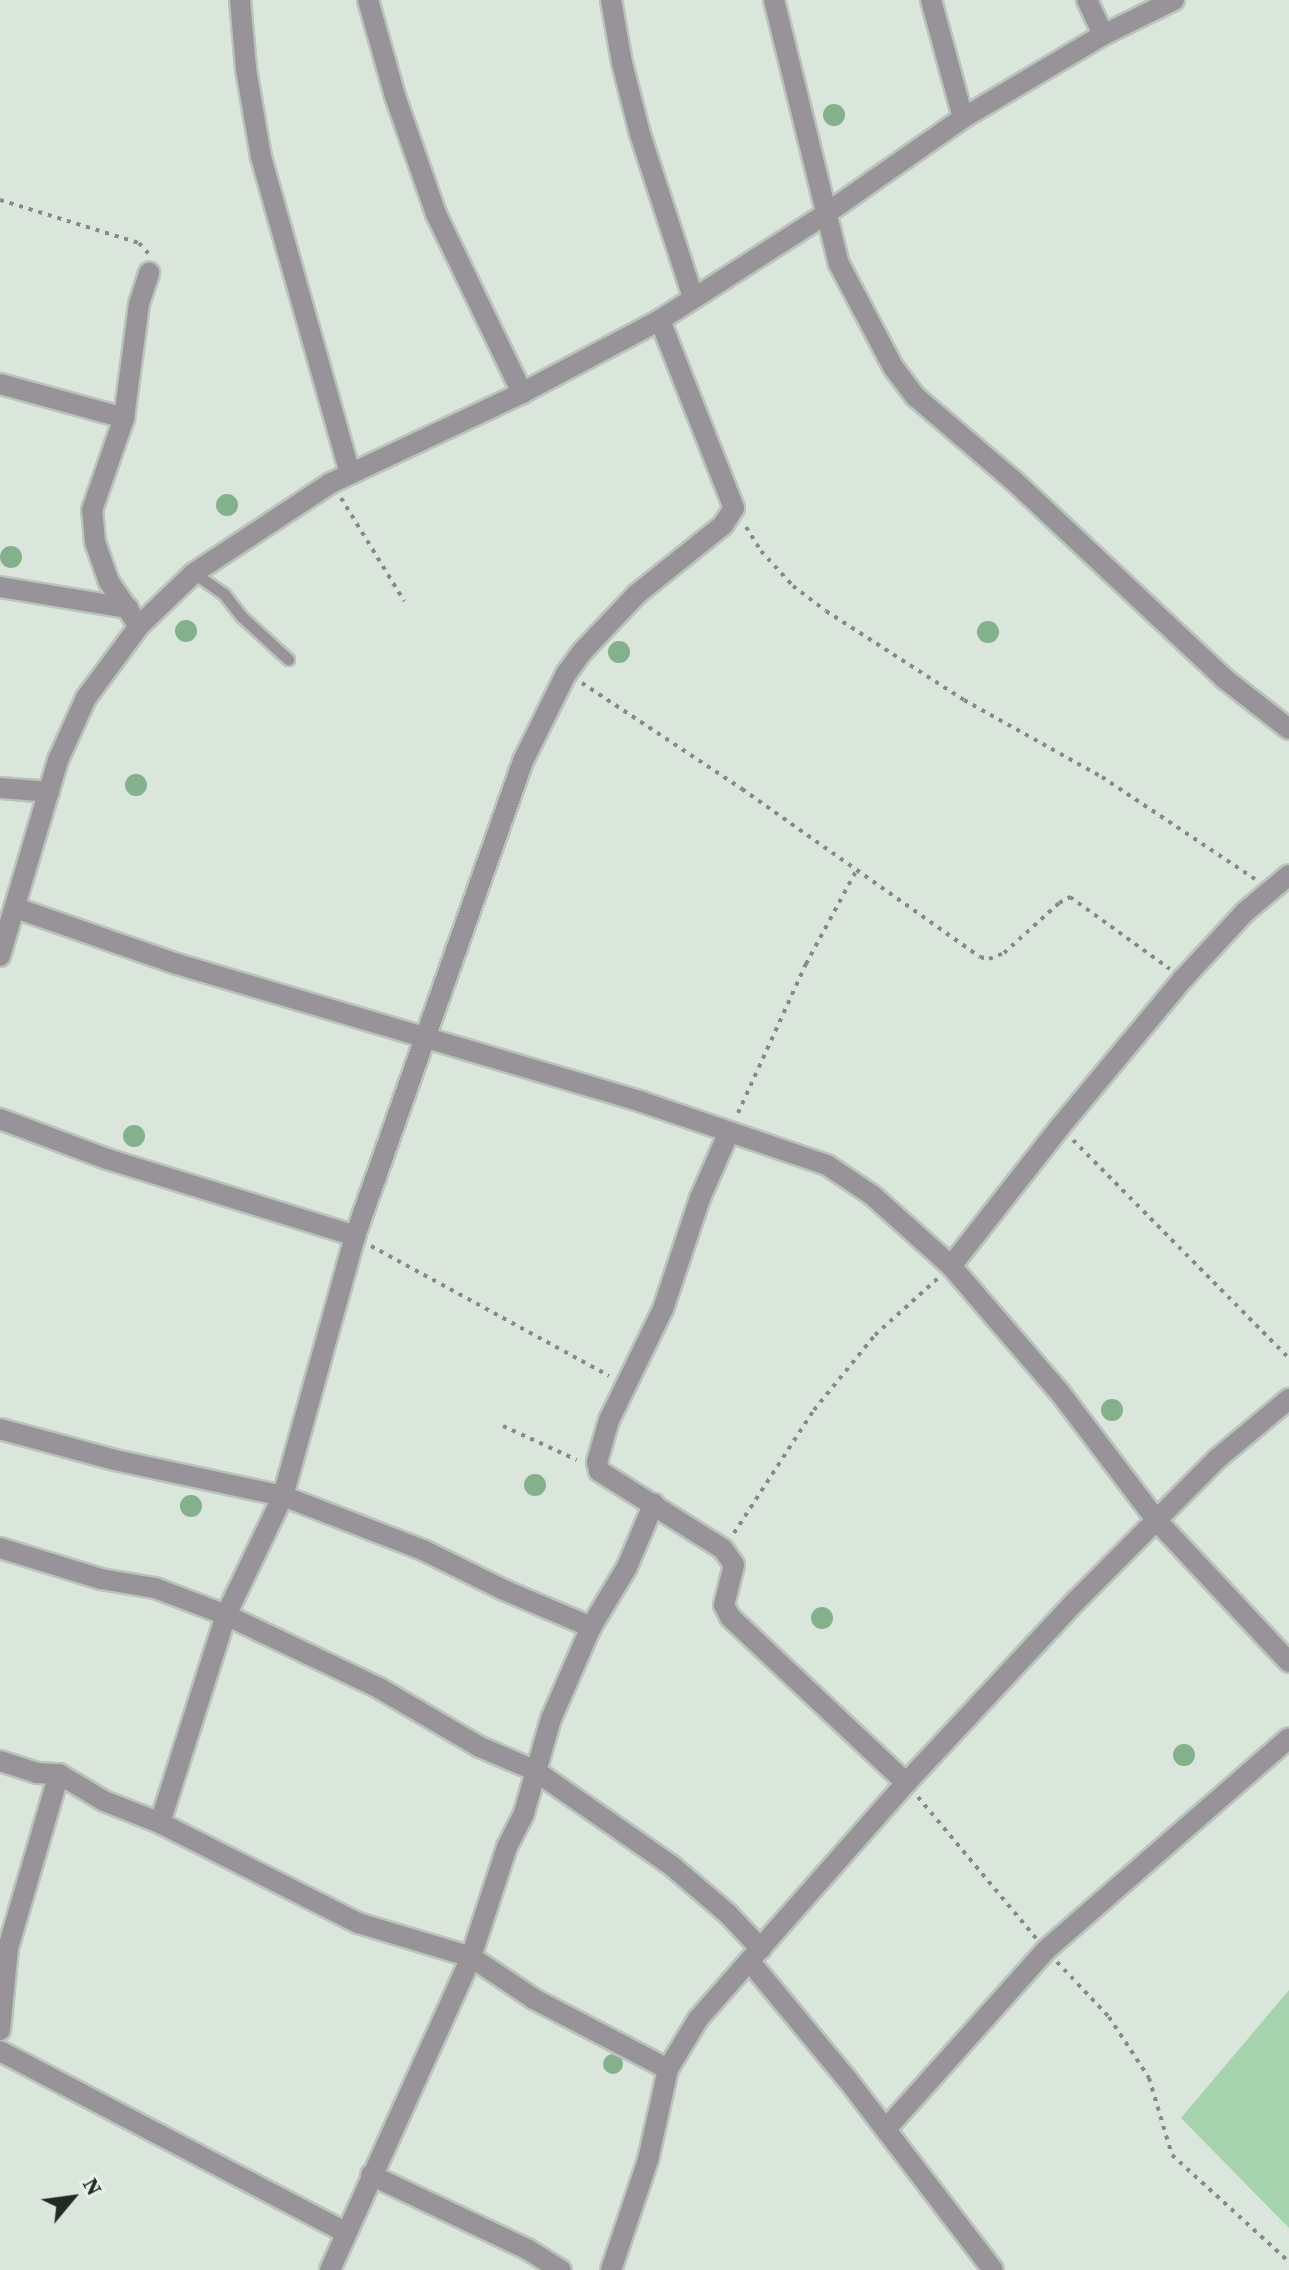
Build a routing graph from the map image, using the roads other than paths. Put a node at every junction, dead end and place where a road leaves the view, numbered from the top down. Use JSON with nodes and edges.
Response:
{"nodes":[{"id":1,"x":240,"y":0,"type":"edge"},
{"id":2,"x":368,"y":0,"type":"edge"},
{"id":3,"x":611,"y":0,"type":"edge"},
{"id":4,"x":774,"y":0,"type":"edge"},
{"id":5,"x":931,"y":0,"type":"edge"},
{"id":6,"x":1087,"y":0,"type":"edge"},
{"id":7,"x":1174,"y":0,"type":"edge"},
{"id":8,"x":1103,"y":35,"type":"junction"},
{"id":9,"x":963,"y":118,"type":"junction"},
{"id":10,"x":824,"y":215,"type":"junction"},
{"id":11,"x":149,"y":273,"type":"road end"},
{"id":12,"x":693,"y":297,"type":"junction"},
{"id":13,"x":660,"y":320,"type":"junction"},
{"id":14,"x":0,"y":384,"type":"edge"},
{"id":15,"x":522,"y":393,"type":"junction"},
{"id":16,"x":124,"y":418,"type":"junction"},
{"id":17,"x":350,"y":473,"type":"junction"},
{"id":18,"x":194,"y":573,"type":"junction"},
{"id":19,"x":0,"y":587,"type":"edge"},
{"id":20,"x":128,"y":608,"type":"junction"},
{"id":21,"x":139,"y":626,"type":"junction"},
{"id":22,"x":288,"y":659,"type":"dead end"},
{"id":23,"x":1289,"y":729,"type":"edge"},
{"id":24,"x":0,"y":788,"type":"edge"},
{"id":25,"x":49,"y":792,"type":"junction"},
{"id":26,"x":1289,"y":875,"type":"edge"},
{"id":27,"x":16,"y":908,"type":"junction"},
{"id":28,"x":0,"y":956,"type":"edge"},
{"id":29,"x":426,"y":1035,"type":"junction"},
{"id":30,"x":0,"y":1119,"type":"edge"},
{"id":31,"x":729,"y":1132,"type":"junction"},
{"id":32,"x":355,"y":1236,"type":"junction"},
{"id":33,"x":951,"y":1266,"type":"junction"},
{"id":34,"x":1289,"y":1399,"type":"edge"},
{"id":35,"x":0,"y":1429,"type":"edge"},
{"id":36,"x":283,"y":1496,"type":"junction"},
{"id":37,"x":654,"y":1503,"type":"junction"},
{"id":38,"x":1157,"y":1521,"type":"junction"},
{"id":39,"x":0,"y":1548,"type":"edge"},
{"id":40,"x":226,"y":1615,"type":"junction"},
{"id":41,"x":591,"y":1627,"type":"junction"},
{"id":42,"x":1289,"y":1662,"type":"edge"},
{"id":43,"x":1289,"y":1738,"type":"edge"},
{"id":44,"x":0,"y":1761,"type":"edge"},
{"id":45,"x":534,"y":1770,"type":"junction"},
{"id":46,"x":59,"y":1774,"type":"junction"},
{"id":47,"x":906,"y":1783,"type":"junction"},
{"id":48,"x":160,"y":1823,"type":"junction"},
{"id":49,"x":756,"y":1956,"type":"junction"},
{"id":50,"x":471,"y":1957,"type":"junction"},
{"id":51,"x":0,"y":2030,"type":"edge"},
{"id":52,"x":0,"y":2051,"type":"edge"},
{"id":53,"x":668,"y":2069,"type":"junction"},
{"id":54,"x":886,"y":2129,"type":"junction"},
{"id":55,"x":371,"y":2175,"type":"junction"},
{"id":56,"x":346,"y":2233,"type":"junction"},
{"id":57,"x":330,"y":2270,"type":"edge"},
{"id":58,"x":561,"y":2270,"type":"edge"},
{"id":59,"x":611,"y":2270,"type":"edge"},
{"id":60,"x":993,"y":2270,"type":"edge"}],
"edges":[{"from":1,"to":17,"type":"street"},
{"from":2,"to":15,"type":"street"},
{"from":3,"to":12,"type":"street"},
{"from":4,"to":10,"type":"street"},
{"from":5,"to":9,"type":"street"},
{"from":6,"to":8,"type":"street"},
{"from":7,"to":8,"type":"street"},
{"from":8,"to":9,"type":"street"},
{"from":9,"to":10,"type":"street"},
{"from":10,"to":12,"type":"street"},
{"from":10,"to":23,"type":"street"},
{"from":11,"to":16,"type":"street"},
{"from":12,"to":13,"type":"street"},
{"from":13,"to":15,"type":"street"},
{"from":13,"to":29,"type":"street"},
{"from":14,"to":16,"type":"street"},
{"from":15,"to":17,"type":"street"},
{"from":16,"to":20,"type":"street"},
{"from":17,"to":18,"type":"street"},
{"from":18,"to":21,"type":"street"},
{"from":18,"to":22,"type":"lane"},
{"from":19,"to":20,"type":"street"},
{"from":20,"to":21,"type":"street"},
{"from":21,"to":25,"type":"street"},
{"from":24,"to":25,"type":"street"},
{"from":25,"to":27,"type":"street"},
{"from":26,"to":33,"type":"street"},
{"from":27,"to":28,"type":"street"},
{"from":27,"to":29,"type":"street"},
{"from":29,"to":31,"type":"street"},
{"from":29,"to":32,"type":"street"},
{"from":30,"to":32,"type":"street"},
{"from":31,"to":33,"type":"street"},
{"from":31,"to":37,"type":"street"},
{"from":32,"to":36,"type":"street"},
{"from":33,"to":38,"type":"street"},
{"from":34,"to":38,"type":"street"},
{"from":35,"to":36,"type":"street"},
{"from":36,"to":40,"type":"street"},
{"from":36,"to":41,"type":"street"},
{"from":37,"to":41,"type":"street"},
{"from":37,"to":47,"type":"street"},
{"from":38,"to":42,"type":"street"},
{"from":38,"to":47,"type":"street"},
{"from":39,"to":40,"type":"street"},
{"from":40,"to":45,"type":"street"},
{"from":40,"to":48,"type":"street"},
{"from":41,"to":45,"type":"street"},
{"from":43,"to":54,"type":"street"},
{"from":44,"to":46,"type":"street"},
{"from":45,"to":49,"type":"street"},
{"from":45,"to":50,"type":"street"},
{"from":46,"to":48,"type":"street"},
{"from":46,"to":51,"type":"street"},
{"from":47,"to":49,"type":"street"},
{"from":48,"to":50,"type":"street"},
{"from":49,"to":53,"type":"street"},
{"from":49,"to":54,"type":"street"},
{"from":50,"to":53,"type":"street"},
{"from":50,"to":55,"type":"street"},
{"from":52,"to":56,"type":"street"},
{"from":53,"to":59,"type":"street"},
{"from":54,"to":60,"type":"street"},
{"from":55,"to":56,"type":"street"},
{"from":55,"to":58,"type":"street"},
{"from":56,"to":57,"type":"street"}]}
